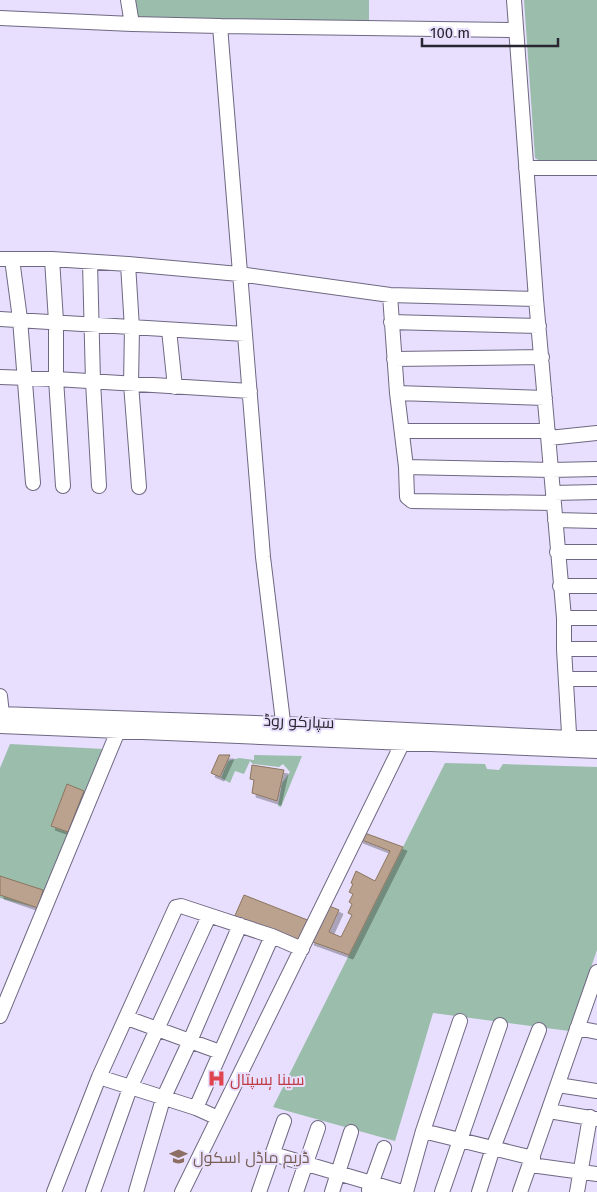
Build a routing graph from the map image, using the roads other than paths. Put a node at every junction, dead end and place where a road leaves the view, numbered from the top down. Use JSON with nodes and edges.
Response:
{"nodes":[{"id":1,"x":128,"y":0,"type":"edge"},
{"id":2,"x":514,"y":0,"type":"edge"},
{"id":3,"x":0,"y":18,"type":"edge"},
{"id":4,"x":132,"y":24,"type":"junction"},
{"id":5,"x":220,"y":26,"type":"junction"},
{"id":6,"x":516,"y":30,"type":"junction"},
{"id":7,"x":526,"y":168,"type":"junction"},
{"id":8,"x":597,"y":168,"type":"edge"},
{"id":9,"x":6,"y":259,"type":"edge"},
{"id":10,"x":52,"y":260,"type":"junction"},
{"id":11,"x":90,"y":262,"type":"junction"},
{"id":12,"x":128,"y":264,"type":"junction"},
{"id":13,"x":239,"y":274,"type":"junction"},
{"id":14,"x":390,"y":295,"type":"junction"},
{"id":15,"x":536,"y":299,"type":"junction"},
{"id":16,"x":0,"y":319,"type":"edge"},
{"id":17,"x":20,"y":319,"type":"junction"},
{"id":18,"x":56,"y":321,"type":"junction"},
{"id":19,"x":391,"y":322,"type":"junction"},
{"id":20,"x":93,"y":324,"type":"junction"},
{"id":21,"x":539,"y":326,"type":"junction"},
{"id":22,"x":132,"y":328,"type":"junction"},
{"id":23,"x":169,"y":330,"type":"junction"},
{"id":24,"x":244,"y":334,"type":"junction"},
{"id":25,"x":542,"y":357,"type":"junction"},
{"id":26,"x":394,"y":359,"type":"junction"},
{"id":27,"x":24,"y":377,"type":"junction"},
{"id":28,"x":0,"y":378,"type":"edge"},
{"id":29,"x":56,"y":379,"type":"junction"},
{"id":30,"x":93,"y":382,"type":"junction"},
{"id":31,"x":131,"y":384,"type":"junction"},
{"id":32,"x":175,"y":387,"type":"junction"},
{"id":33,"x":250,"y":391,"type":"junction"},
{"id":34,"x":397,"y":393,"type":"junction"},
{"id":35,"x":545,"y":398,"type":"junction"},
{"id":36,"x":402,"y":431,"type":"junction"},
{"id":37,"x":597,"y":433,"type":"edge"},
{"id":38,"x":549,"y":434,"type":"junction"},
{"id":39,"x":406,"y":467,"type":"junction"},
{"id":40,"x":597,"y":469,"type":"edge"},
{"id":41,"x":551,"y":470,"type":"junction"},
{"id":42,"x":32,"y":483,"type":"dead end"},
{"id":43,"x":63,"y":486,"type":"dead end"},
{"id":44,"x":99,"y":486,"type":"dead end"},
{"id":45,"x":139,"y":487,"type":"dead end"},
{"id":46,"x":597,"y":492,"type":"edge"},
{"id":47,"x":554,"y":498,"type":"junction"},
{"id":48,"x":555,"y":520,"type":"junction"},
{"id":49,"x":597,"y":521,"type":"edge"},
{"id":50,"x":557,"y":552,"type":"junction"},
{"id":51,"x":597,"y":552,"type":"edge"},
{"id":52,"x":560,"y":586,"type":"junction"},
{"id":53,"x":597,"y":586,"type":"edge"},
{"id":54,"x":564,"y":618,"type":"junction"},
{"id":55,"x":597,"y":618,"type":"edge"},
{"id":56,"x":564,"y":649,"type":"junction"},
{"id":57,"x":597,"y":649,"type":"edge"},
{"id":58,"x":597,"y":678,"type":"edge"},
{"id":59,"x":566,"y":679,"type":"junction"},
{"id":60,"x":0,"y":696,"type":"edge"},
{"id":61,"x":1,"y":718,"type":"edge"},
{"id":62,"x":118,"y":731,"type":"junction"},
{"id":63,"x":284,"y":731,"type":"junction"},
{"id":64,"x":597,"y":738,"type":"edge"},
{"id":65,"x":403,"y":742,"type":"junction"},
{"id":66,"x":570,"y":744,"type":"junction"},
{"id":67,"x":597,"y":751,"type":"edge"},
{"id":68,"x":209,"y":916,"type":"junction"},
{"id":69,"x":240,"y":925,"type":"junction"},
{"id":70,"x":272,"y":936,"type":"junction"},
{"id":71,"x":302,"y":949,"type":"junction"},
{"id":72,"x":597,"y":972,"type":"edge"},
{"id":73,"x":593,"y":997,"type":"edge"},
{"id":74,"x":0,"y":1016,"type":"edge"},
{"id":75,"x":127,"y":1018,"type":"junction"},
{"id":76,"x":460,"y":1021,"type":"dead end"},
{"id":77,"x":500,"y":1025,"type":"dead end"},
{"id":78,"x":577,"y":1028,"type":"junction"},
{"id":79,"x":158,"y":1029,"type":"junction"},
{"id":80,"x":539,"y":1030,"type":"dead end"},
{"id":81,"x":597,"y":1032,"type":"edge"},
{"id":82,"x":190,"y":1041,"type":"junction"},
{"id":83,"x":220,"y":1052,"type":"junction"},
{"id":84,"x":99,"y":1077,"type":"junction"},
{"id":85,"x":558,"y":1085,"type":"junction"},
{"id":86,"x":130,"y":1088,"type":"junction"},
{"id":87,"x":597,"y":1090,"type":"edge"},
{"id":88,"x":163,"y":1099,"type":"junction"},
{"id":89,"x":196,"y":1108,"type":"junction"},
{"id":90,"x":549,"y":1111,"type":"junction"},
{"id":91,"x":218,"y":1118,"type":"junction"},
{"id":92,"x":593,"y":1118,"type":"edge"},
{"id":93,"x":284,"y":1121,"type":"dead end"},
{"id":94,"x":318,"y":1128,"type":"dead end"},
{"id":95,"x":423,"y":1131,"type":"junction"},
{"id":96,"x":351,"y":1132,"type":"dead end"},
{"id":97,"x":460,"y":1140,"type":"junction"},
{"id":98,"x":384,"y":1148,"type":"dead end"},
{"id":99,"x":493,"y":1148,"type":"junction"},
{"id":100,"x":274,"y":1154,"type":"junction"},
{"id":101,"x":532,"y":1161,"type":"junction"},
{"id":102,"x":306,"y":1164,"type":"junction"},
{"id":103,"x":581,"y":1171,"type":"junction"},
{"id":104,"x":339,"y":1173,"type":"junction"},
{"id":105,"x":597,"y":1174,"type":"edge"},
{"id":106,"x":370,"y":1188,"type":"edge"},
{"id":107,"x":54,"y":1192,"type":"edge"},
{"id":108,"x":94,"y":1192,"type":"edge"},
{"id":109,"x":136,"y":1192,"type":"edge"},
{"id":110,"x":182,"y":1192,"type":"edge"},
{"id":111,"x":259,"y":1192,"type":"edge"},
{"id":112,"x":296,"y":1192,"type":"edge"},
{"id":113,"x":332,"y":1192,"type":"edge"},
{"id":114,"x":404,"y":1192,"type":"edge"},
{"id":115,"x":442,"y":1192,"type":"edge"},
{"id":116,"x":479,"y":1192,"type":"edge"},
{"id":117,"x":520,"y":1192,"type":"edge"},
{"id":118,"x":577,"y":1192,"type":"edge"}],
"edges":[{"from":1,"to":4,"type":"street"},
{"from":2,"to":6,"type":"street"},
{"from":3,"to":4,"type":"street"},
{"from":4,"to":5,"type":"street"},
{"from":5,"to":6,"type":"street"},
{"from":5,"to":13,"type":"street"},
{"from":6,"to":7,"type":"street"},
{"from":7,"to":8,"type":"street"},
{"from":7,"to":15,"type":"street"},
{"from":9,"to":10,"type":"street"},
{"from":9,"to":17,"type":"street"},
{"from":10,"to":11,"type":"street"},
{"from":10,"to":18,"type":"street"},
{"from":11,"to":12,"type":"street"},
{"from":11,"to":20,"type":"street"},
{"from":12,"to":13,"type":"street"},
{"from":12,"to":22,"type":"street"},
{"from":13,"to":14,"type":"street"},
{"from":13,"to":24,"type":"street"},
{"from":14,"to":15,"type":"street"},
{"from":14,"to":19,"type":"street"},
{"from":15,"to":21,"type":"street"},
{"from":16,"to":17,"type":"street"},
{"from":17,"to":18,"type":"street"},
{"from":17,"to":27,"type":"street"},
{"from":18,"to":20,"type":"street"},
{"from":18,"to":29,"type":"street"},
{"from":19,"to":21,"type":"street"},
{"from":19,"to":26,"type":"street"},
{"from":20,"to":22,"type":"street"},
{"from":20,"to":30,"type":"street"},
{"from":21,"to":25,"type":"street"},
{"from":22,"to":23,"type":"street"},
{"from":22,"to":31,"type":"street"},
{"from":23,"to":24,"type":"street"},
{"from":23,"to":32,"type":"street"},
{"from":24,"to":33,"type":"street"},
{"from":25,"to":26,"type":"street"},
{"from":25,"to":35,"type":"street"},
{"from":26,"to":34,"type":"street"},
{"from":27,"to":28,"type":"street"},
{"from":27,"to":29,"type":"street"},
{"from":27,"to":42,"type":"street"},
{"from":29,"to":30,"type":"street"},
{"from":29,"to":43,"type":"street"},
{"from":30,"to":31,"type":"street"},
{"from":30,"to":44,"type":"street"},
{"from":31,"to":32,"type":"street"},
{"from":31,"to":45,"type":"street"},
{"from":32,"to":33,"type":"street"},
{"from":33,"to":63,"type":"street"},
{"from":34,"to":35,"type":"street"},
{"from":34,"to":36,"type":"street"},
{"from":35,"to":38,"type":"street"},
{"from":36,"to":38,"type":"street"},
{"from":36,"to":39,"type":"street"},
{"from":37,"to":38,"type":"street"},
{"from":38,"to":41,"type":"street"},
{"from":39,"to":41,"type":"street"},
{"from":39,"to":47,"type":"street"},
{"from":40,"to":41,"type":"street"},
{"from":41,"to":47,"type":"street"},
{"from":46,"to":47,"type":"street"},
{"from":47,"to":48,"type":"street"},
{"from":48,"to":49,"type":"street"},
{"from":48,"to":50,"type":"street"},
{"from":50,"to":51,"type":"street"},
{"from":50,"to":52,"type":"street"},
{"from":52,"to":53,"type":"street"},
{"from":52,"to":54,"type":"street"},
{"from":54,"to":55,"type":"street"},
{"from":54,"to":56,"type":"street"},
{"from":56,"to":57,"type":"street"},
{"from":56,"to":59,"type":"street"},
{"from":58,"to":59,"type":"street"},
{"from":59,"to":66,"type":"street"},
{"from":60,"to":61,"type":"street"},
{"from":61,"to":62,"type":"street","name":"سپارکو روڈ"},
{"from":61,"to":63,"type":"street","name":"سپارکو روڈ"},
{"from":62,"to":63,"type":"street","name":"سپارکو روڈ"},
{"from":62,"to":74,"type":"street"},
{"from":63,"to":65,"type":"street","name":"سپارکو روڈ"},
{"from":63,"to":66,"type":"street","name":"سپارکو روڈ"},
{"from":64,"to":66,"type":"street","name":"سپارکو روڈ"},
{"from":65,"to":66,"type":"street","name":"سپارکو روڈ"},
{"from":65,"to":71,"type":"street"},
{"from":66,"to":67,"type":"street","name":"سپارکو روڈ"},
{"from":68,"to":69,"type":"street"},
{"from":68,"to":75,"type":"street"},
{"from":68,"to":79,"type":"street"},
{"from":69,"to":70,"type":"street"},
{"from":69,"to":82,"type":"street"},
{"from":70,"to":71,"type":"street"},
{"from":70,"to":83,"type":"street"},
{"from":71,"to":91,"type":"street"},
{"from":72,"to":73,"type":"street"},
{"from":73,"to":78,"type":"street"},
{"from":75,"to":79,"type":"street"},
{"from":75,"to":84,"type":"street"},
{"from":76,"to":95,"type":"street"},
{"from":77,"to":97,"type":"street"},
{"from":78,"to":81,"type":"street"},
{"from":78,"to":85,"type":"street"},
{"from":79,"to":82,"type":"street"},
{"from":79,"to":86,"type":"street"},
{"from":80,"to":99,"type":"street"},
{"from":82,"to":83,"type":"street"},
{"from":82,"to":88,"type":"street"},
{"from":83,"to":89,"type":"street"},
{"from":84,"to":86,"type":"street"},
{"from":84,"to":107,"type":"street"},
{"from":85,"to":87,"type":"street"},
{"from":85,"to":90,"type":"street"},
{"from":86,"to":88,"type":"street"},
{"from":86,"to":108,"type":"street"},
{"from":88,"to":89,"type":"street"},
{"from":88,"to":109,"type":"street"},
{"from":89,"to":91,"type":"street"},
{"from":90,"to":92,"type":"street"},
{"from":90,"to":101,"type":"street"},
{"from":91,"to":110,"type":"street"},
{"from":92,"to":103,"type":"street"},
{"from":93,"to":100,"type":"street"},
{"from":94,"to":102,"type":"street"},
{"from":95,"to":97,"type":"street"},
{"from":95,"to":114,"type":"street"},
{"from":96,"to":104,"type":"street"},
{"from":97,"to":99,"type":"street"},
{"from":97,"to":115,"type":"street"},
{"from":98,"to":106,"type":"street"},
{"from":99,"to":101,"type":"street"},
{"from":99,"to":116,"type":"street"},
{"from":100,"to":102,"type":"street"},
{"from":100,"to":111,"type":"street"},
{"from":101,"to":103,"type":"street"},
{"from":101,"to":117,"type":"street"},
{"from":102,"to":104,"type":"street"},
{"from":102,"to":112,"type":"street"},
{"from":103,"to":105,"type":"street"},
{"from":103,"to":118,"type":"street"},
{"from":104,"to":106,"type":"street"},
{"from":104,"to":113,"type":"street"},
{"from":106,"to":114,"type":"street"}]}
